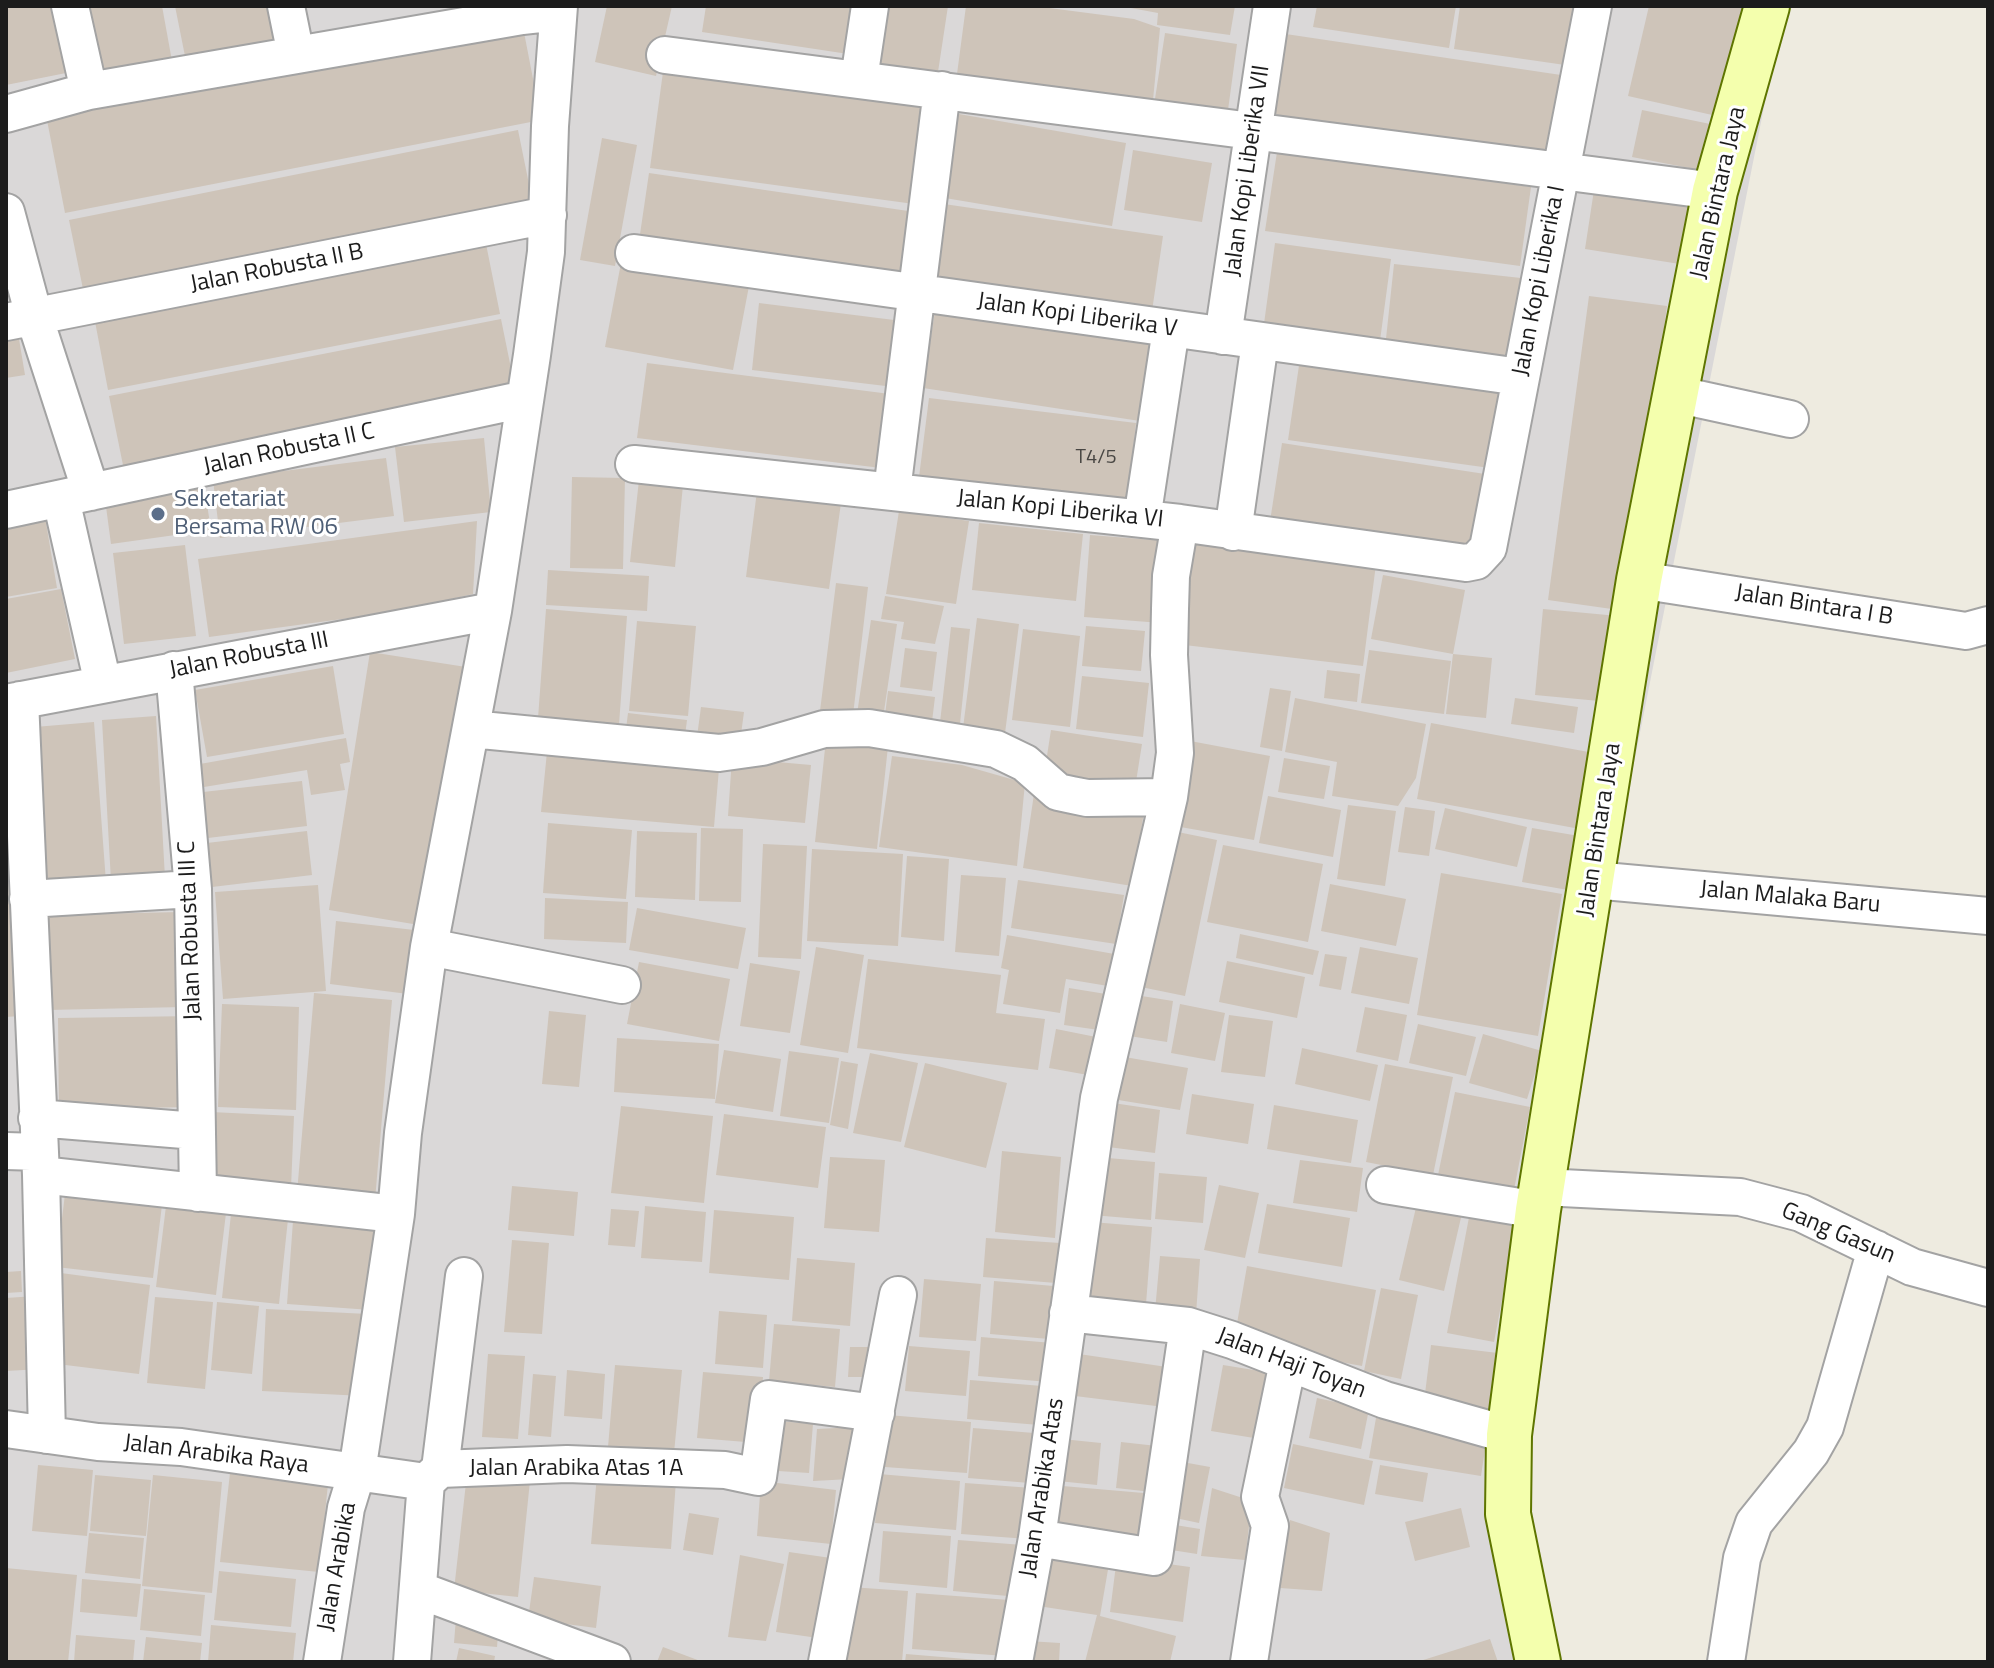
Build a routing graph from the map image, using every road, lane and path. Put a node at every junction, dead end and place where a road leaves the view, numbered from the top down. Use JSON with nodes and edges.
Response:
{"nodes":[{"id":1,"x":70,"y":6,"type":"edge"},
{"id":2,"x":286,"y":6,"type":"edge"},
{"id":3,"x":870,"y":6,"type":"edge"},
{"id":4,"x":1272,"y":6,"type":"edge"},
{"id":5,"x":1593,"y":6,"type":"edge"},
{"id":6,"x":1767,"y":6,"type":"edge"},
{"id":7,"x":559,"y":9,"type":"edge"},
{"id":8,"x":296,"y":55,"type":"junction"},
{"id":9,"x":665,"y":55,"type":"dead end"},
{"id":10,"x":859,"y":79,"type":"junction"},
{"id":11,"x":942,"y":90,"type":"junction"},
{"id":12,"x":89,"y":91,"type":"junction"},
{"id":13,"x":6,"y":114,"type":"edge"},
{"id":14,"x":1254,"y":130,"type":"junction"},
{"id":15,"x":1562,"y":170,"type":"junction"},
{"id":16,"x":1715,"y":191,"type":"junction"},
{"id":17,"x":6,"y":212,"type":"edge"},
{"id":18,"x":548,"y":215,"type":"junction"},
{"id":19,"x":634,"y":253,"type":"dead end"},
{"id":20,"x":917,"y":294,"type":"junction"},
{"id":21,"x":20,"y":319,"type":"edge"},
{"id":22,"x":1171,"y":329,"type":"junction"},
{"id":23,"x":1223,"y":336,"type":"junction"},
{"id":24,"x":1260,"y":342,"type":"junction"},
{"id":25,"x":1520,"y":377,"type":"junction"},
{"id":26,"x":1675,"y":394,"type":"junction"},
{"id":27,"x":525,"y":399,"type":"junction"},
{"id":28,"x":1790,"y":419,"type":"dead end"},
{"id":29,"x":634,"y":464,"type":"dead end"},
{"id":30,"x":892,"y":491,"type":"junction"},
{"id":31,"x":76,"y":495,"type":"junction"},
{"id":32,"x":6,"y":510,"type":"edge"},
{"id":33,"x":1142,"y":519,"type":"junction"},
{"id":34,"x":1180,"y":523,"type":"junction"},
{"id":35,"x":1233,"y":532,"type":"junction"},
{"id":36,"x":1483,"y":556,"type":"joint"},
{"id":37,"x":1639,"y":580,"type":"junction"},
{"id":38,"x":493,"y":611,"type":"junction"},
{"id":39,"x":1988,"y":625,"type":"edge"},
{"id":40,"x":174,"y":670,"type":"junction"},
{"id":41,"x":103,"y":684,"type":"junction"},
{"id":42,"x":13,"y":702,"type":"edge"},
{"id":43,"x":471,"y":729,"type":"junction"},
{"id":44,"x":1169,"y":797,"type":"junction"},
{"id":45,"x":1593,"y":880,"type":"junction"},
{"id":46,"x":193,"y":889,"type":"junction"},
{"id":47,"x":28,"y":899,"type":"junction"},
{"id":48,"x":1988,"y":916,"type":"edge"},
{"id":49,"x":429,"y":947,"type":"junction"},
{"id":50,"x":622,"y":985,"type":"dead end"},
{"id":51,"x":196,"y":1131,"type":"junction"},
{"id":52,"x":31,"y":1149,"type":"edge"},
{"id":53,"x":1385,"y":1185,"type":"dead end"},
{"id":54,"x":198,"y":1193,"type":"junction"},
{"id":55,"x":1540,"y":1199,"type":"junction"},
{"id":56,"x":396,"y":1214,"type":"junction"},
{"id":57,"x":1876,"y":1249,"type":"junction"},
{"id":58,"x":464,"y":1276,"type":"dead end"},
{"id":59,"x":1988,"y":1288,"type":"edge"},
{"id":60,"x":898,"y":1295,"type":"dead end"},
{"id":61,"x":1068,"y":1313,"type":"junction"},
{"id":62,"x":1188,"y":1326,"type":"junction"},
{"id":63,"x":1288,"y":1362,"type":"junction"},
{"id":64,"x":876,"y":1413,"type":"junction"},
{"id":65,"x":6,"y":1429,"type":"edge"},
{"id":66,"x":47,"y":1435,"type":"junction"},
{"id":67,"x":1509,"y":1435,"type":"junction"},
{"id":68,"x":357,"y":1472,"type":"junction"},
{"id":69,"x":433,"y":1476,"type":"junction"},
{"id":70,"x":1037,"y":1538,"type":"junction"},
{"id":71,"x":419,"y":1590,"type":"junction"},
{"id":72,"x":322,"y":1662,"type":"edge"},
{"id":73,"x":412,"y":1662,"type":"edge"},
{"id":74,"x":612,"y":1662,"type":"edge"},
{"id":75,"x":827,"y":1662,"type":"edge"},
{"id":76,"x":1014,"y":1662,"type":"edge"},
{"id":77,"x":1249,"y":1662,"type":"edge"},
{"id":78,"x":1538,"y":1662,"type":"edge"},
{"id":79,"x":1726,"y":1662,"type":"edge"}],
"edges":[{"from":1,"to":12,"type":"street"},
{"from":2,"to":8,"type":"street"},
{"from":3,"to":10,"type":"street"},
{"from":4,"to":14,"type":"street","name":"Jalan Kopi Liberika VII"},
{"from":5,"to":15,"type":"street","name":"Jalan Kopi Liberika I"},
{"from":6,"to":16,"type":"street","name":"Jalan Bintara Jaya"},
{"from":7,"to":8,"type":"street"},
{"from":7,"to":18,"type":"street","name":"Jalan Arabika"},
{"from":8,"to":12,"type":"street"},
{"from":9,"to":10,"type":"street"},
{"from":10,"to":11,"type":"street"},
{"from":11,"to":14,"type":"street"},
{"from":11,"to":20,"type":"street"},
{"from":12,"to":13,"type":"street"},
{"from":14,"to":15,"type":"street"},
{"from":14,"to":23,"type":"street","name":"Jalan Kopi Liberika VII"},
{"from":15,"to":16,"type":"street"},
{"from":15,"to":25,"type":"street","name":"Jalan Kopi Liberika I"},
{"from":16,"to":26,"type":"street","name":"Jalan Bintara Jaya"},
{"from":17,"to":21,"type":"street"},
{"from":18,"to":21,"type":"street","name":"Jalan Robusta II B"},
{"from":18,"to":27,"type":"street","name":"Jalan Arabika"},
{"from":19,"to":20,"type":"street","name":"Jalan Kopi Liberika V"},
{"from":20,"to":22,"type":"street","name":"Jalan Kopi Liberika V"},
{"from":20,"to":30,"type":"street"},
{"from":21,"to":31,"type":"street"},
{"from":22,"to":23,"type":"street","name":"Jalan Kopi Liberika V"},
{"from":22,"to":33,"type":"street"},
{"from":23,"to":24,"type":"street","name":"Jalan Kopi Liberika V"},
{"from":24,"to":25,"type":"street","name":"Jalan Kopi Liberika V"},
{"from":24,"to":35,"type":"street"},
{"from":25,"to":36,"type":"street","name":"Jalan Kopi Liberika I"},
{"from":26,"to":28,"type":"street"},
{"from":26,"to":37,"type":"street","name":"Jalan Bintara Jaya"},
{"from":27,"to":31,"type":"street","name":"Jalan Robusta II C"},
{"from":27,"to":38,"type":"street","name":"Jalan Arabika"},
{"from":29,"to":30,"type":"street","name":"Jalan Kopi Liberika VI"},
{"from":30,"to":33,"type":"street","name":"Jalan Kopi Liberika VI"},
{"from":31,"to":32,"type":"street","name":"Jalan Robusta II C"},
{"from":31,"to":41,"type":"street"},
{"from":33,"to":34,"type":"street","name":"Jalan Kopi Liberika VI"},
{"from":34,"to":35,"type":"street","name":"Jalan Kopi Liberika VI"},
{"from":34,"to":44,"type":"street","name":"Jalan Arabika Atas"},
{"from":35,"to":36,"type":"street","name":"Jalan Kopi Liberika VI"},
{"from":37,"to":39,"type":"street","name":"Jalan Bintara I B"},
{"from":37,"to":45,"type":"street","name":"Jalan Bintara Jaya"},
{"from":38,"to":40,"type":"street","name":"Jalan Robusta III"},
{"from":38,"to":43,"type":"street","name":"Jalan Arabika"},
{"from":40,"to":41,"type":"street","name":"Jalan Robusta III"},
{"from":40,"to":46,"type":"street","name":"Jalan Robusta III C"},
{"from":41,"to":42,"type":"street","name":"Jalan Robusta III"},
{"from":42,"to":47,"type":"street"},
{"from":43,"to":44,"type":"street"},
{"from":43,"to":49,"type":"street","name":"Jalan Arabika"},
{"from":44,"to":61,"type":"street","name":"Jalan Arabika Atas"},
{"from":45,"to":48,"type":"street","name":"Jalan Malaka Baru"},
{"from":45,"to":55,"type":"street","name":"Jalan Bintara Jaya"},
{"from":46,"to":47,"type":"street"},
{"from":46,"to":51,"type":"street","name":"Jalan Robusta III C"},
{"from":47,"to":52,"type":"street"},
{"from":49,"to":50,"type":"street"},
{"from":49,"to":56,"type":"street","name":"Jalan Arabika"},
{"from":51,"to":52,"type":"street"},
{"from":51,"to":54,"type":"street","name":"Jalan Robusta III C"},
{"from":52,"to":54,"type":"street"},
{"from":52,"to":66,"type":"street"},
{"from":53,"to":55,"type":"street","name":"Gang Gasun"},
{"from":54,"to":56,"type":"street"},
{"from":55,"to":57,"type":"street","name":"Gang Gasun"},
{"from":55,"to":67,"type":"street","name":"Jalan Bintara Jaya"},
{"from":56,"to":68,"type":"street","name":"Jalan Arabika"},
{"from":57,"to":59,"type":"street","name":"Gang Gasun"},
{"from":57,"to":79,"type":"street"},
{"from":58,"to":69,"type":"street"},
{"from":60,"to":64,"type":"street"},
{"from":61,"to":62,"type":"street","name":"Jalan Haji Toyan"},
{"from":61,"to":70,"type":"street","name":"Jalan Arabika Atas"},
{"from":62,"to":63,"type":"street","name":"Jalan Haji Toyan"},
{"from":62,"to":70,"type":"street"},
{"from":63,"to":67,"type":"street","name":"Jalan Haji Toyan"},
{"from":63,"to":77,"type":"street"},
{"from":64,"to":69,"type":"street","name":"Jalan Arabika Atas 1A"},
{"from":64,"to":75,"type":"street"},
{"from":65,"to":66,"type":"street","name":"Jalan Arabika Raya"},
{"from":66,"to":68,"type":"street","name":"Jalan Arabika Raya"},
{"from":67,"to":78,"type":"street","name":"Jalan Bintara Jaya"},
{"from":68,"to":69,"type":"street","name":"Jalan Arabika Raya"},
{"from":68,"to":72,"type":"street","name":"Jalan Arabika"},
{"from":69,"to":71,"type":"street"},
{"from":70,"to":76,"type":"street","name":"Jalan Arabika Atas"},
{"from":71,"to":73,"type":"street"},
{"from":71,"to":74,"type":"street"}]}
